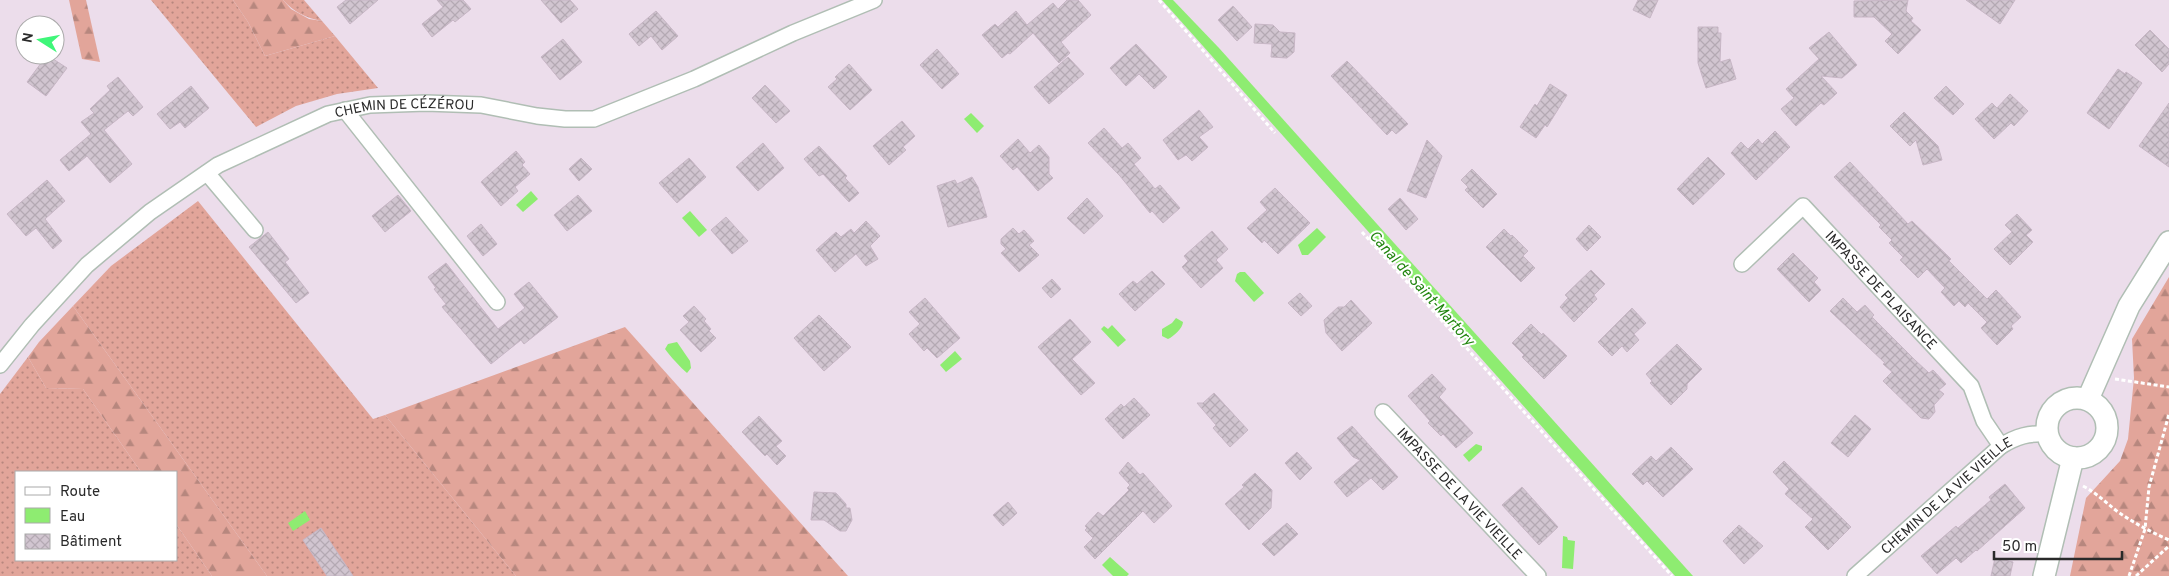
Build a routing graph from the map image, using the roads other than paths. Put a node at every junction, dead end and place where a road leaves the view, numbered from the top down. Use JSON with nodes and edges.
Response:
{"nodes":[{"id":1,"x":874,"y":0,"type":"edge"},
{"id":2,"x":346,"y":110,"type":"junction"},
{"id":3,"x":207,"y":173,"type":"junction"},
{"id":4,"x":255,"y":230,"type":"dead end"},
{"id":5,"x":2169,"y":242,"type":"edge"},
{"id":6,"x":1742,"y":264,"type":"dead end"},
{"id":7,"x":497,"y":302,"type":"dead end"},
{"id":8,"x":0,"y":365,"type":"edge"},
{"id":9,"x":2088,"y":399,"type":"junction"},
{"id":10,"x":1383,"y":412,"type":"dead end"},
{"id":11,"x":2047,"y":434,"type":"junction"},
{"id":12,"x":2001,"y":446,"type":"junction"},
{"id":13,"x":2073,"y":458,"type":"junction"},
{"id":14,"x":1538,"y":576,"type":"edge"},
{"id":15,"x":1855,"y":576,"type":"edge"},
{"id":16,"x":2044,"y":576,"type":"edge"}],
"edges":[{"from":1,"to":2,"type":"street","name":"CHEMIN DE CÉZÉROU"},
{"from":2,"to":3,"type":"street","name":"CHEMIN DE CÉZÉROU"},
{"from":2,"to":7,"type":"street"},
{"from":3,"to":4,"type":"street"},
{"from":3,"to":8,"type":"street","name":"CHEMIN DE CÉZÉROU"},
{"from":5,"to":9,"type":"main road"},
{"from":6,"to":12,"type":"street","name":"IMPASSE DE PLAISANCE"},
{"from":9,"to":11,"type":"main road"},
{"from":9,"to":13,"type":"main road"},
{"from":10,"to":14,"type":"street","name":"IMPASSE DE LA VIE VIEILLE"},
{"from":11,"to":12,"type":"street","name":"CHEMIN DE LA VIE VIEILLE"},
{"from":11,"to":13,"type":"main road"},
{"from":12,"to":15,"type":"street","name":"CHEMIN DE LA VIE VIEILLE"},
{"from":13,"to":16,"type":"main road"}]}
